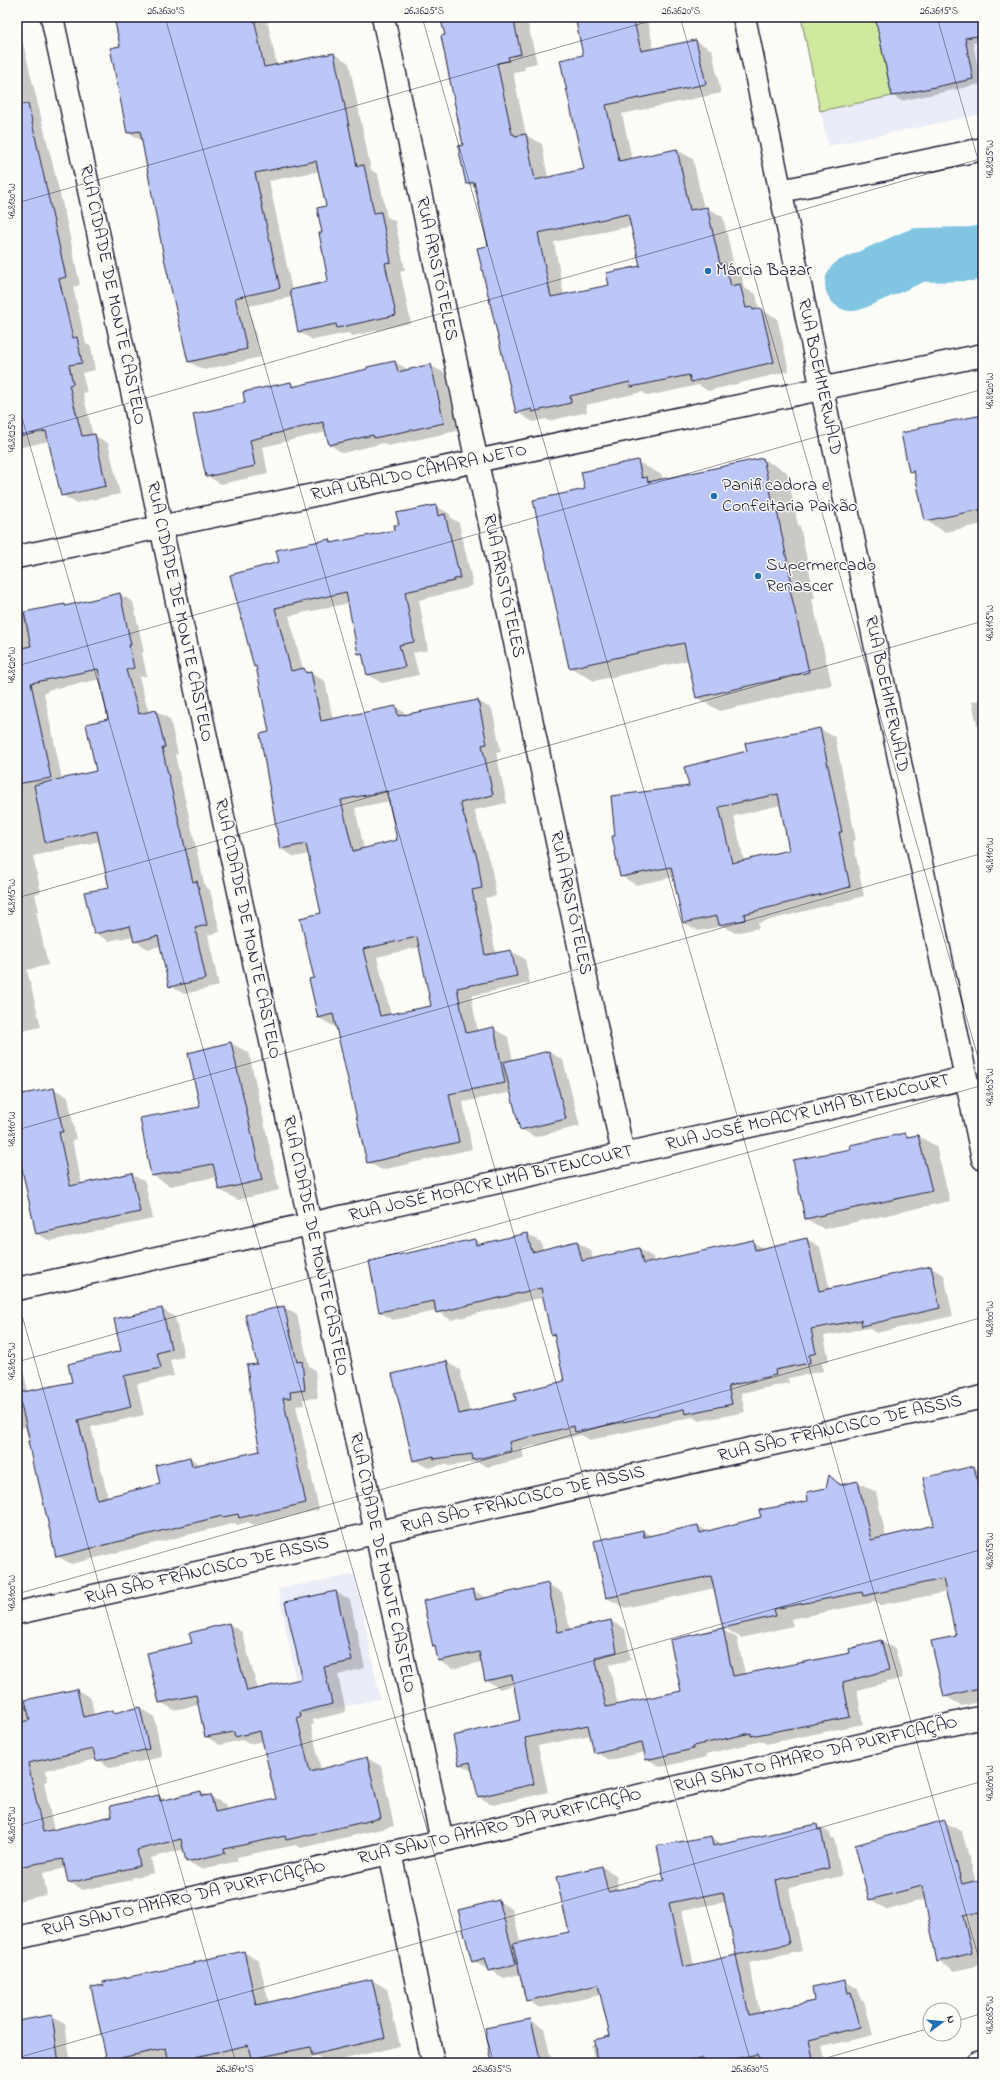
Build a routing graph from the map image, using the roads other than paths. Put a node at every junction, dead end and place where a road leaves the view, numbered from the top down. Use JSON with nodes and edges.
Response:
{"nodes":[{"id":1,"x":52,"y":17,"type":"edge"},
{"id":2,"x":383,"y":17,"type":"edge"},
{"id":3,"x":744,"y":17,"type":"edge"},
{"id":4,"x":983,"y":149,"type":"edge"},
{"id":5,"x":781,"y":191,"type":"junction"},
{"id":6,"x":983,"y":356,"type":"edge"},
{"id":7,"x":822,"y":388,"type":"junction"},
{"id":8,"x":477,"y":461,"type":"junction"},
{"id":9,"x":161,"y":527,"type":"junction"},
{"id":10,"x":17,"y":557,"type":"edge"},
{"id":11,"x":966,"y":1078,"type":"junction"},
{"id":12,"x":979,"y":1119,"type":"edge"},
{"id":13,"x":623,"y":1154,"type":"junction"},
{"id":14,"x":983,"y":1159,"type":"edge"},
{"id":15,"x":310,"y":1224,"type":"junction"},
{"id":16,"x":17,"y":1289,"type":"edge"},
{"id":17,"x":983,"y":1397,"type":"edge"},
{"id":18,"x":376,"y":1533,"type":"junction"},
{"id":19,"x":17,"y":1613,"type":"edge"},
{"id":20,"x":983,"y":1717,"type":"edge"},
{"id":21,"x":442,"y":1841,"type":"junction"},
{"id":22,"x":390,"y":1852,"type":"junction"},
{"id":23,"x":17,"y":1938,"type":"edge"},
{"id":24,"x":983,"y":2062,"type":"edge"},
{"id":25,"x":433,"y":2063,"type":"edge"},
{"id":26,"x":977,"y":2063,"type":"edge"}],
"edges":[{"from":1,"to":9,"type":"street","name":"RUA CIDADE DE MONTE CASTELO"},
{"from":2,"to":8,"type":"street","name":"RUA ARISTÓTELES"},
{"from":3,"to":5,"type":"street","name":"RUA BOEHMERWALD"},
{"from":4,"to":5,"type":"street"},
{"from":5,"to":7,"type":"street","name":"RUA BOEHMERWALD"},
{"from":6,"to":7,"type":"street","name":"RUA UBALDO CÂMARA NETO"},
{"from":7,"to":8,"type":"street","name":"RUA UBALDO CÂMARA NETO"},
{"from":7,"to":11,"type":"street","name":"RUA BOEHMERWALD"},
{"from":8,"to":9,"type":"street","name":"RUA UBALDO CÂMARA NETO"},
{"from":8,"to":13,"type":"street","name":"RUA ARISTÓTELES"},
{"from":9,"to":10,"type":"street","name":"RUA UBALDO CÂMARA NETO"},
{"from":9,"to":15,"type":"street","name":"RUA CIDADE DE MONTE CASTELO"},
{"from":11,"to":12,"type":"street","name":"RUA BOEHMERWALD"},
{"from":11,"to":13,"type":"street","name":"RUA JOSÉ MOACYR LIMA BITENCOURT"},
{"from":12,"to":14,"type":"street","name":"RUA BOEHMERWALD"},
{"from":13,"to":15,"type":"street","name":"RUA JOSÉ MOACYR LIMA BITENCOURT"},
{"from":15,"to":16,"type":"street","name":"RUA JOSÉ MOACYR LIMA BITENCOURT"},
{"from":15,"to":18,"type":"street","name":"RUA CIDADE DE MONTE CASTELO"},
{"from":17,"to":18,"type":"street","name":"RUA SÃO FRANCISCO DE ASSIS"},
{"from":18,"to":19,"type":"street","name":"RUA SÃO FRANCISCO DE ASSIS"},
{"from":18,"to":21,"type":"street","name":"RUA CIDADE DE MONTE CASTELO"},
{"from":20,"to":21,"type":"street","name":"RUA SANTO AMARO DA PURIFICAÇÃO"},
{"from":21,"to":22,"type":"street","name":"RUA SANTO AMARO DA PURIFICAÇÃO"},
{"from":22,"to":23,"type":"street","name":"RUA SANTO AMARO DA PURIFICAÇÃO"},
{"from":22,"to":25,"type":"street"},
{"from":24,"to":26,"type":"street"}]}
